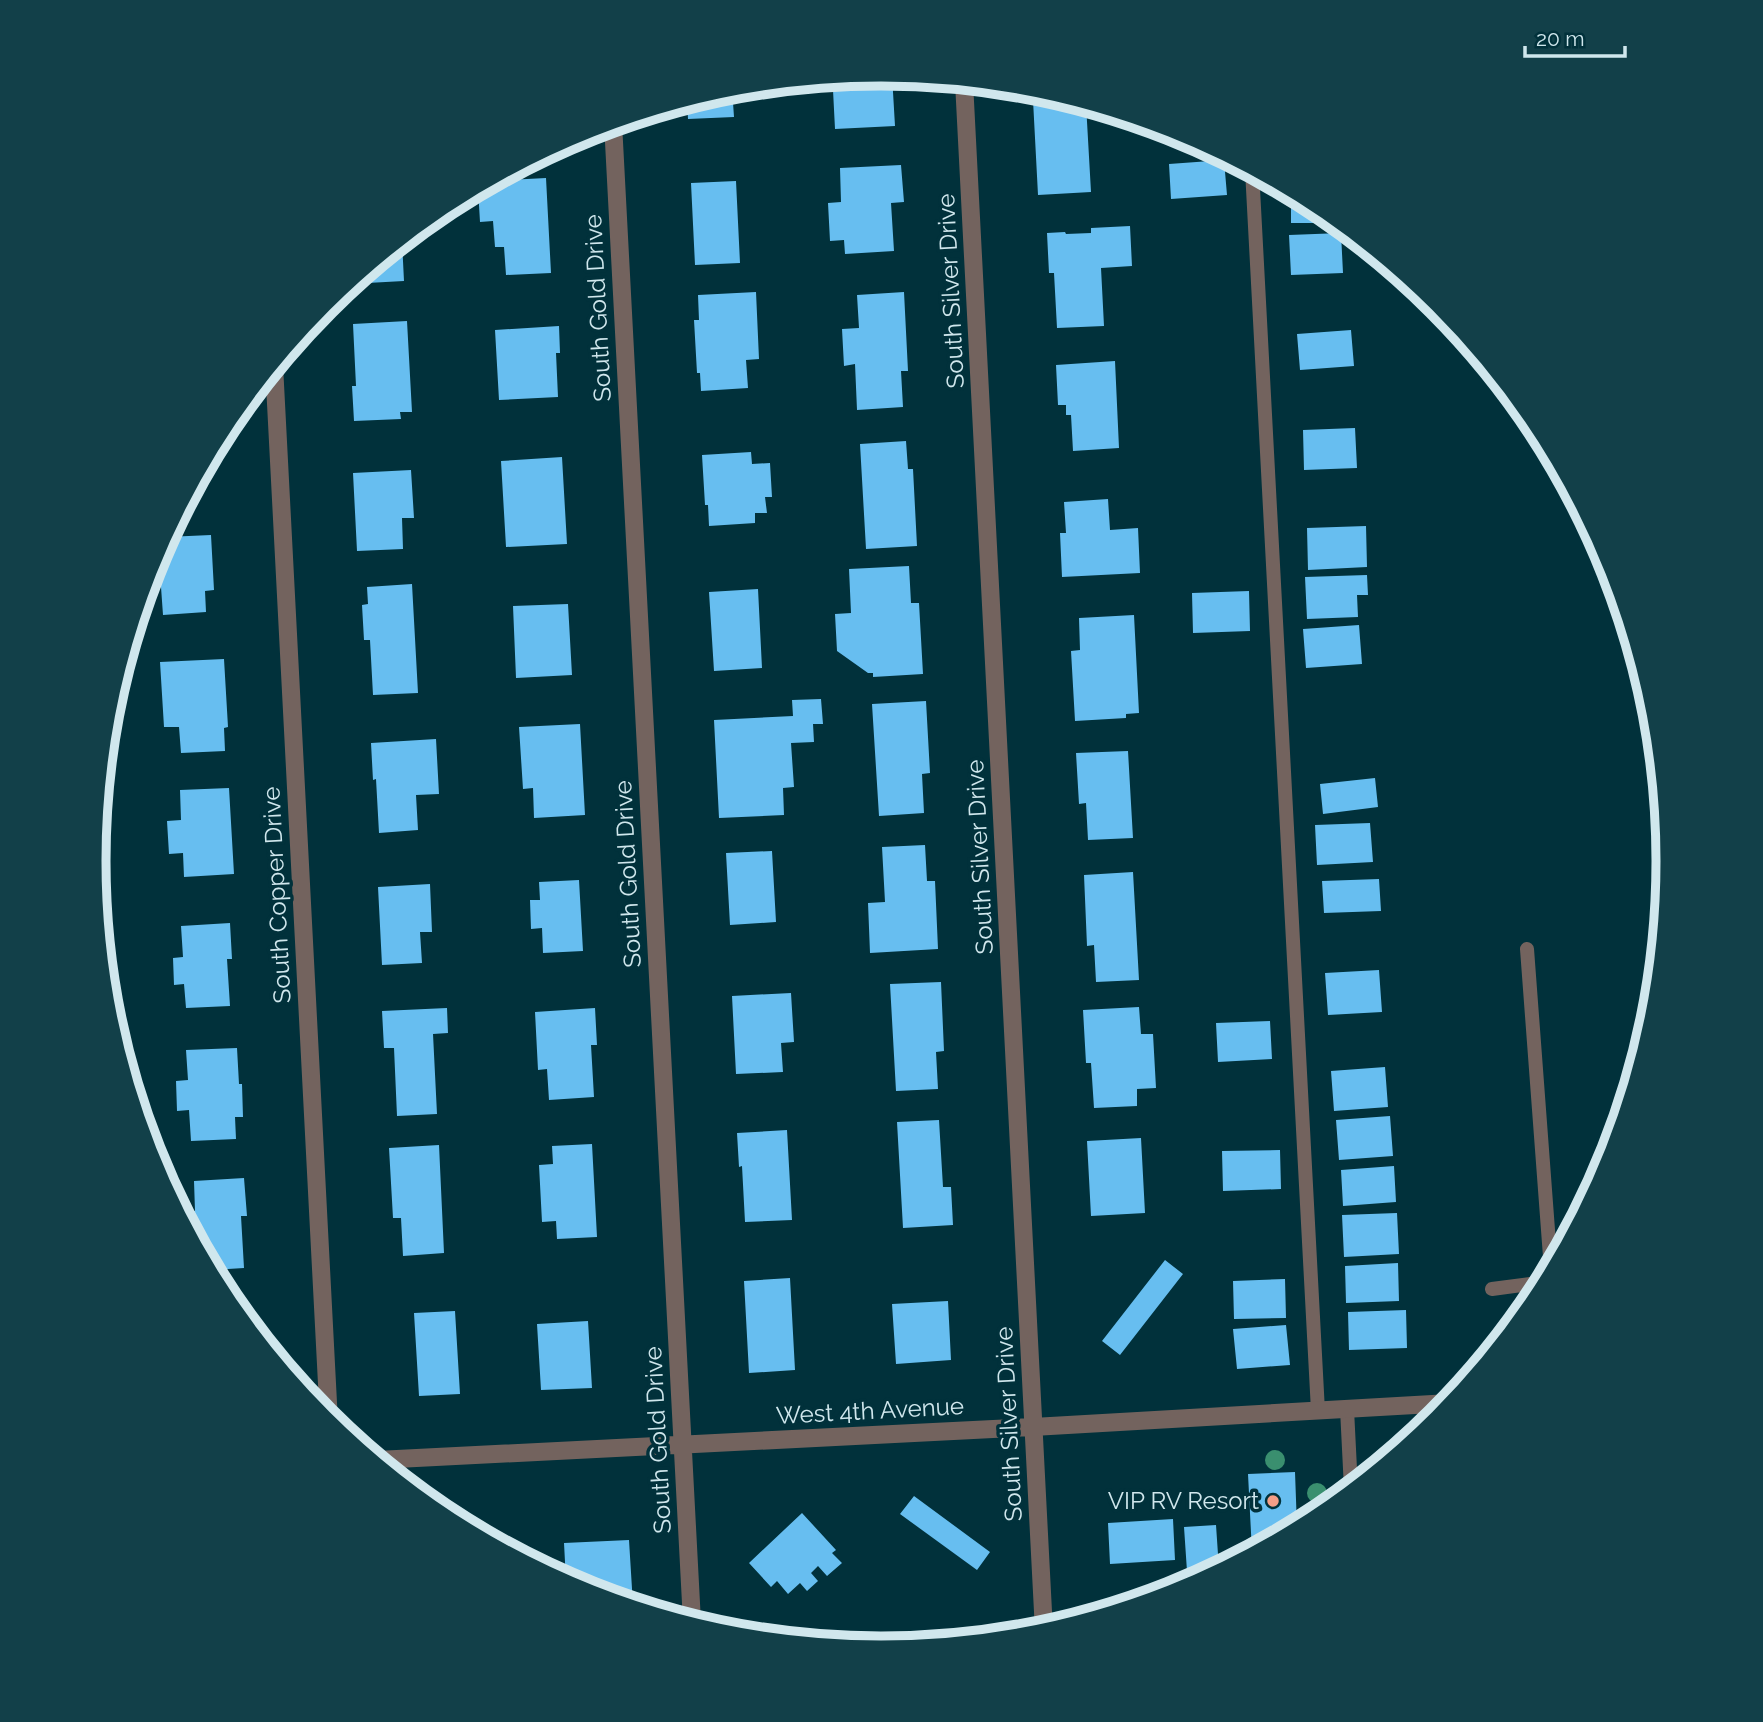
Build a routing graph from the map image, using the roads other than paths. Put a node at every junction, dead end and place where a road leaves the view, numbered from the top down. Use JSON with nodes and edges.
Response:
{"nodes":[{"id":1,"x":964,"y":90,"type":"edge"},
{"id":2,"x":614,"y":134,"type":"edge"},
{"id":3,"x":1253,"y":181,"type":"edge"},
{"id":4,"x":275,"y":379,"type":"edge"},
{"id":5,"x":1527,"y":949,"type":"dead end"},
{"id":6,"x":1551,"y":1253,"type":"edge"},
{"id":7,"x":1531,"y":1284,"type":"edge"},
{"id":8,"x":1492,"y":1289,"type":"dead end"},
{"id":9,"x":1435,"y":1404,"type":"edge"},
{"id":10,"x":329,"y":1405,"type":"edge"},
{"id":11,"x":1347,"y":1409,"type":"junction"},
{"id":12,"x":1318,"y":1411,"type":"junction"},
{"id":13,"x":1033,"y":1427,"type":"junction"},
{"id":14,"x":682,"y":1445,"type":"junction"},
{"id":15,"x":389,"y":1459,"type":"edge"},
{"id":16,"x":1350,"y":1478,"type":"edge"},
{"id":17,"x":691,"y":1612,"type":"edge"},
{"id":18,"x":1043,"y":1619,"type":"edge"}],
"edges":[{"from":1,"to":13,"type":"street","name":"South Silver Drive"},
{"from":2,"to":14,"type":"street","name":"South Gold Drive"},
{"from":3,"to":12,"type":"lane"},
{"from":4,"to":10,"type":"street","name":"South Copper Drive"},
{"from":5,"to":6,"type":"lane"},
{"from":7,"to":8,"type":"lane"},
{"from":9,"to":11,"type":"street","name":"West 4th Avenue"},
{"from":11,"to":12,"type":"street","name":"West 4th Avenue"},
{"from":11,"to":16,"type":"lane"},
{"from":12,"to":13,"type":"street","name":"West 4th Avenue"},
{"from":13,"to":14,"type":"street","name":"West 4th Avenue"},
{"from":13,"to":18,"type":"street","name":"South Silver Drive"},
{"from":14,"to":15,"type":"street","name":"West 4th Avenue"},
{"from":14,"to":17,"type":"street","name":"South Gold Drive"}]}
